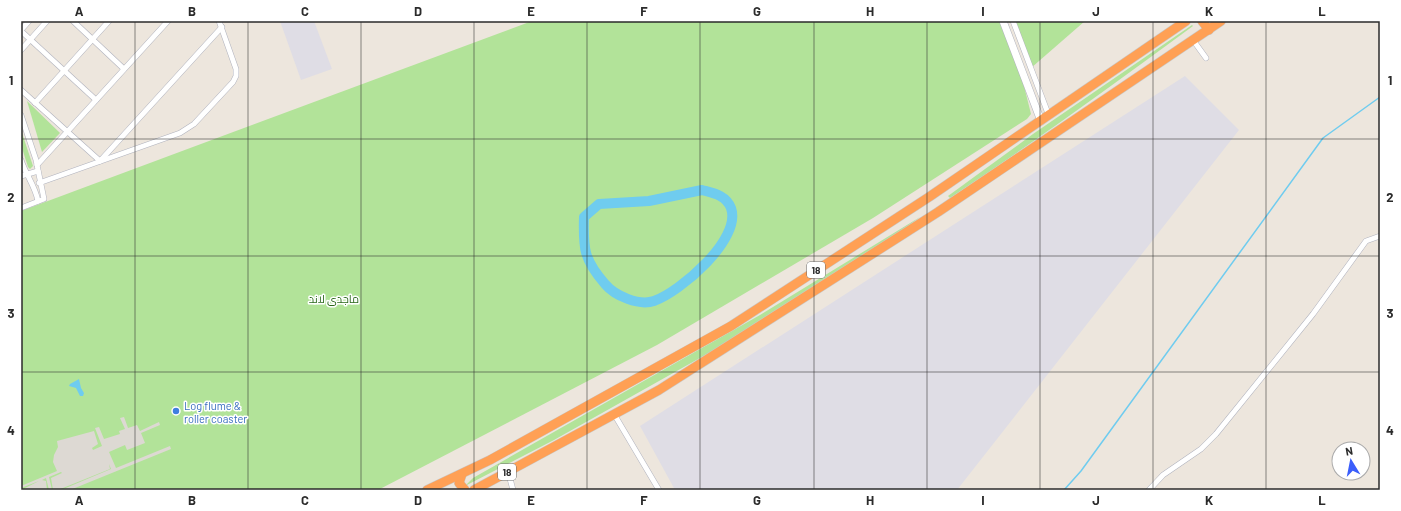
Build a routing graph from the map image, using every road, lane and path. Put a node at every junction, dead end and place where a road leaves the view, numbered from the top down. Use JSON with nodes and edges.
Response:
{"nodes":[{"id":1,"x":29,"y":21,"type":"edge"},
{"id":2,"x":47,"y":21,"type":"edge"},
{"id":3,"x":73,"y":21,"type":"edge"},
{"id":4,"x":109,"y":21,"type":"edge"},
{"id":5,"x":168,"y":21,"type":"edge"},
{"id":6,"x":220,"y":21,"type":"edge"},
{"id":7,"x":1003,"y":21,"type":"edge"},
{"id":8,"x":1013,"y":21,"type":"edge"},
{"id":9,"x":1186,"y":21,"type":"edge"},
{"id":10,"x":1202,"y":21,"type":"edge"},
{"id":11,"x":1221,"y":21,"type":"edge"},
{"id":12,"x":222,"y":27,"type":"junction"},
{"id":13,"x":1208,"y":30,"type":"junction"},
{"id":14,"x":21,"y":31,"type":"edge"},
{"id":15,"x":92,"y":39,"type":"junction"},
{"id":16,"x":30,"y":40,"type":"junction"},
{"id":17,"x":1193,"y":40,"type":"junction"},
{"id":18,"x":21,"y":50,"type":"edge"},
{"id":19,"x":1206,"y":58,"type":"dead end"},
{"id":20,"x":124,"y":69,"type":"junction"},
{"id":21,"x":64,"y":70,"type":"junction"},
{"id":22,"x":21,"y":90,"type":"edge"},
{"id":23,"x":96,"y":100,"type":"junction"},
{"id":24,"x":35,"y":103,"type":"junction"},
{"id":25,"x":21,"y":115,"type":"edge"},
{"id":26,"x":1049,"y":116,"type":"junction"},
{"id":27,"x":1041,"y":122,"type":"junction"},
{"id":28,"x":67,"y":132,"type":"junction"},
{"id":29,"x":21,"y":160,"type":"edge"},
{"id":30,"x":100,"y":161,"type":"junction"},
{"id":31,"x":37,"y":165,"type":"junction"},
{"id":32,"x":38,"y":171,"type":"junction"},
{"id":33,"x":24,"y":175,"type":"edge"},
{"id":34,"x":39,"y":182,"type":"junction"},
{"id":35,"x":929,"y":197,"type":"junction"},
{"id":36,"x":38,"y":201,"type":"junction"},
{"id":37,"x":21,"y":208,"type":"edge"},
{"id":38,"x":938,"y":212,"type":"junction"},
{"id":39,"x":1380,"y":236,"type":"edge"},
{"id":40,"x":614,"y":414,"type":"junction"},
{"id":41,"x":508,"y":471,"type":"junction"},
{"id":42,"x":462,"y":474,"type":"junction"},
{"id":43,"x":489,"y":487,"type":"edge"},
{"id":44,"x":428,"y":490,"type":"edge"},
{"id":45,"x":438,"y":490,"type":"edge"},
{"id":46,"x":464,"y":490,"type":"edge"},
{"id":47,"x":474,"y":490,"type":"edge"},
{"id":48,"x":513,"y":490,"type":"edge"},
{"id":49,"x":659,"y":490,"type":"edge"},
{"id":50,"x":1149,"y":490,"type":"edge"}],
"edges":[{"from":1,"to":14,"type":"street"},
{"from":2,"to":16,"type":"street"},
{"from":3,"to":15,"type":"street"},
{"from":4,"to":15,"type":"street"},
{"from":5,"to":20,"type":"street"},
{"from":6,"to":12,"type":"street"},
{"from":7,"to":27,"type":"street"},
{"from":8,"to":26,"type":"street"},
{"from":9,"to":26,"type":"highway","number":"18"},
{"from":10,"to":13,"type":"highway"},
{"from":11,"to":13,"type":"highway","number":"18"},
{"from":12,"to":30,"type":"street"},
{"from":12,"to":30,"type":"street"},
{"from":13,"to":17,"type":"highway","number":"18"},
{"from":14,"to":16,"type":"street"},
{"from":15,"to":20,"type":"street"},
{"from":15,"to":21,"type":"street"},
{"from":16,"to":18,"type":"street"},
{"from":16,"to":21,"type":"street"},
{"from":17,"to":19,"type":"street"},
{"from":17,"to":38,"type":"highway","number":"18"},
{"from":20,"to":23,"type":"street"},
{"from":21,"to":23,"type":"street"},
{"from":21,"to":24,"type":"street"},
{"from":22,"to":24,"type":"street"},
{"from":23,"to":28,"type":"street"},
{"from":24,"to":28,"type":"street"},
{"from":25,"to":31,"type":"street"},
{"from":26,"to":27,"type":"highway","number":"18"},
{"from":27,"to":35,"type":"highway","number":"18"},
{"from":28,"to":30,"type":"street"},
{"from":28,"to":31,"type":"street"},
{"from":29,"to":33,"type":"street"},
{"from":30,"to":34,"type":"street"},
{"from":31,"to":32,"type":"street"},
{"from":32,"to":33,"type":"street"},
{"from":32,"to":34,"type":"street"},
{"from":33,"to":36,"type":"street"},
{"from":34,"to":36,"type":"street"},
{"from":35,"to":38,"type":"highway"},
{"from":35,"to":42,"type":"highway","number":"18"},
{"from":36,"to":37,"type":"street"},
{"from":38,"to":40,"type":"highway","number":"18"},
{"from":39,"to":50,"type":"street"},
{"from":40,"to":41,"type":"highway","number":"18"},
{"from":40,"to":49,"type":"street"},
{"from":41,"to":43,"type":"highway","number":"18"},
{"from":41,"to":48,"type":"street"},
{"from":42,"to":44,"type":"highway","number":"18"},
{"from":42,"to":46,"type":"highway"},
{"from":43,"to":47,"type":"highway","number":"18"},
{"from":44,"to":45,"type":"highway"}]}
